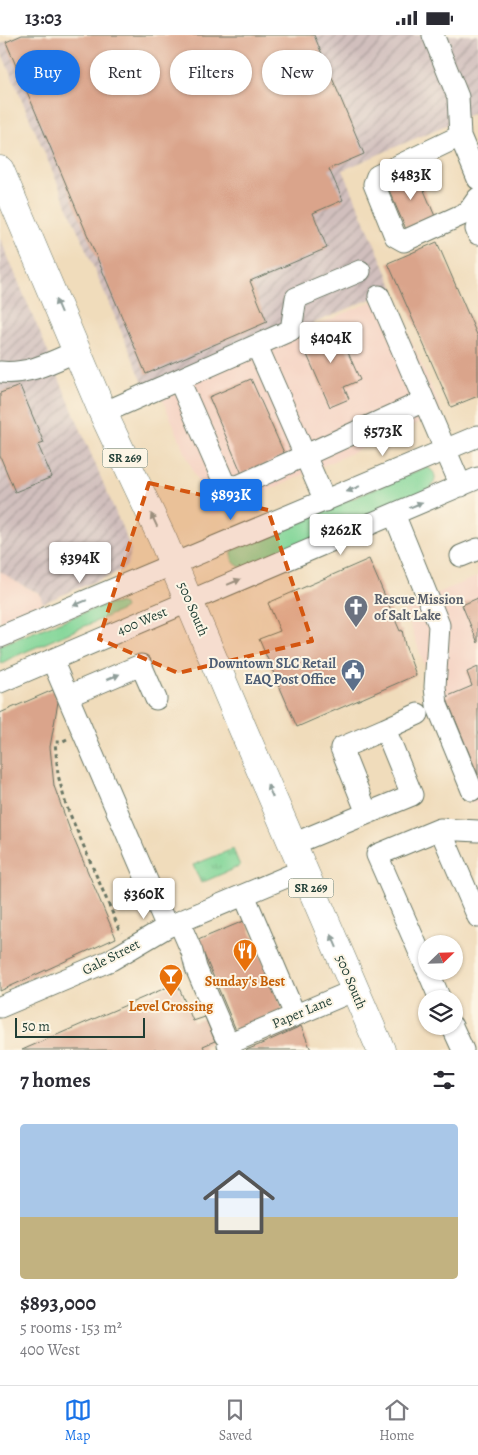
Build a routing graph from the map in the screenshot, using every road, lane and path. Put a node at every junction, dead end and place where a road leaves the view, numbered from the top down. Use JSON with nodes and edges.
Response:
{"nodes":[{"id":1,"x":433,"y":35,"type":"edge"},
{"id":2,"x":460,"y":136,"type":"junction"},
{"id":3,"x":0,"y":171,"type":"edge"},
{"id":4,"x":478,"y":179,"type":"edge"},
{"id":5,"x":478,"y":198,"type":"edge"},
{"id":6,"x":478,"y":224,"type":"edge"},
{"id":7,"x":478,"y":234,"type":"edge"},
{"id":8,"x":360,"y":271,"type":"dead end"},
{"id":9,"x":379,"y":296,"type":"dead end"},
{"id":10,"x":257,"y":345,"type":"junction"},
{"id":11,"x":77,"y":351,"type":"junction"},
{"id":12,"x":0,"y":372,"type":"edge"},
{"id":13,"x":180,"y":380,"type":"junction"},
{"id":14,"x":424,"y":401,"type":"junction"},
{"id":15,"x":103,"y":413,"type":"junction"},
{"id":16,"x":478,"y":436,"type":"edge"},
{"id":17,"x":445,"y":450,"type":"junction"},
{"id":18,"x":305,"y":455,"type":"junction"},
{"id":19,"x":469,"y":482,"type":"edge"},
{"id":20,"x":325,"y":501,"type":"junction"},
{"id":21,"x":394,"y":514,"type":"junction"},
{"id":22,"x":174,"y":565,"type":"junction"},
{"id":23,"x":189,"y":601,"type":"junction"},
{"id":24,"x":0,"y":637,"type":"edge"},
{"id":25,"x":52,"y":660,"type":"junction"},
{"id":26,"x":0,"y":682,"type":"edge"},
{"id":27,"x":68,"y":696,"type":"junction"},
{"id":28,"x":156,"y":699,"type":"dead end"},
{"id":29,"x":418,"y":714,"type":"dead end"},
{"id":30,"x":385,"y":729,"type":"junction"},
{"id":31,"x":62,"y":742,"type":"dead end"},
{"id":32,"x":472,"y":790,"type":"dead end"},
{"id":33,"x":367,"y":813,"type":"junction"},
{"id":34,"x":440,"y":829,"type":"junction"},
{"id":35,"x":478,"y":831,"type":"edge"},
{"id":36,"x":293,"y":844,"type":"junction"},
{"id":37,"x":303,"y":869,"type":"junction"},
{"id":38,"x":244,"y":895,"type":"junction"},
{"id":39,"x":478,"y":917,"type":"edge"},
{"id":40,"x":173,"y":925,"type":"junction"},
{"id":41,"x":129,"y":949,"type":"junction"},
{"id":42,"x":418,"y":949,"type":"edge"},
{"id":43,"x":355,"y":991,"type":"junction"},
{"id":44,"x":0,"y":1007,"type":"edge"},
{"id":45,"x":302,"y":1012,"type":"junction"},
{"id":46,"x":456,"y":1035,"type":"edge"},
{"id":47,"x":228,"y":1043,"type":"edge"},
{"id":48,"x":381,"y":1050,"type":"edge"},
{"id":49,"x":463,"y":1050,"type":"edge"}],
"edges":[{"from":1,"to":2,"type":"street"},
{"from":2,"to":4,"type":"street"},
{"from":2,"to":5,"type":"street"},
{"from":11,"to":3,"type":"main road","name":"500 South","number":"SR 269","one_way":true},
{"from":6,"to":7,"type":"street"},
{"from":8,"to":10,"type":"street"},
{"from":9,"to":14,"type":"street"},
{"from":10,"to":13,"type":"street"},
{"from":10,"to":18,"type":"street"},
{"from":11,"to":12,"type":"street"},
{"from":11,"to":15,"type":"main road","name":"500 South","number":"SR 269"},
{"from":13,"to":15,"type":"street"},
{"from":13,"to":18,"type":"street"},
{"from":14,"to":17,"type":"street"},
{"from":14,"to":18,"type":"street"},
{"from":22,"to":15,"type":"main road","name":"500 South","number":"SR 269","one_way":true},
{"from":16,"to":17,"type":"street"},
{"from":17,"to":19,"type":"street"},
{"from":17,"to":20,"type":"street","one_way":true},
{"from":18,"to":20,"type":"street"},
{"from":21,"to":19,"type":"street","name":"400 West","one_way":true},
{"from":20,"to":22,"type":"street"},
{"from":23,"to":21,"type":"street","name":"400 West","one_way":true},
{"from":21,"to":32,"type":"street"},
{"from":22,"to":23,"type":"main road","name":"500 South","number":"SR 269"},
{"from":22,"to":24,"type":"street","one_way":true},
{"from":23,"to":25,"type":"street","name":"400 West"},
{"from":36,"to":23,"type":"main road","name":"500 South","number":"SR 269","one_way":true},
{"from":25,"to":26,"type":"street","name":"400 West"},
{"from":25,"to":27,"type":"street"},
{"from":27,"to":28,"type":"street","one_way":true},
{"from":27,"to":40,"type":"street"},
{"from":29,"to":30,"type":"street"},
{"from":30,"to":33,"type":"street"},
{"from":30,"to":33,"type":"street"},
{"from":31,"to":41,"type":"path"},
{"from":33,"to":36,"type":"street"},
{"from":34,"to":35,"type":"street"},
{"from":34,"to":39,"type":"street"},
{"from":34,"to":42,"type":"street"},
{"from":36,"to":37,"type":"main road","name":"500 South","number":"SR 269"},
{"from":37,"to":38,"type":"street","name":"Gale Street"},
{"from":43,"to":37,"type":"main road","name":"500 South","number":"SR 269","one_way":true},
{"from":38,"to":40,"type":"street","name":"Gale Street"},
{"from":38,"to":45,"type":"street"},
{"from":40,"to":41,"type":"street","name":"Gale Street"},
{"from":40,"to":47,"type":"street"},
{"from":41,"to":44,"type":"street","name":"Gale Street"},
{"from":43,"to":45,"type":"street","name":"Paper Lane"},
{"from":43,"to":48,"type":"main road","name":"500 South","number":"SR 269"},
{"from":45,"to":47,"type":"street","name":"Paper Lane"},
{"from":46,"to":49,"type":"street"}]}
